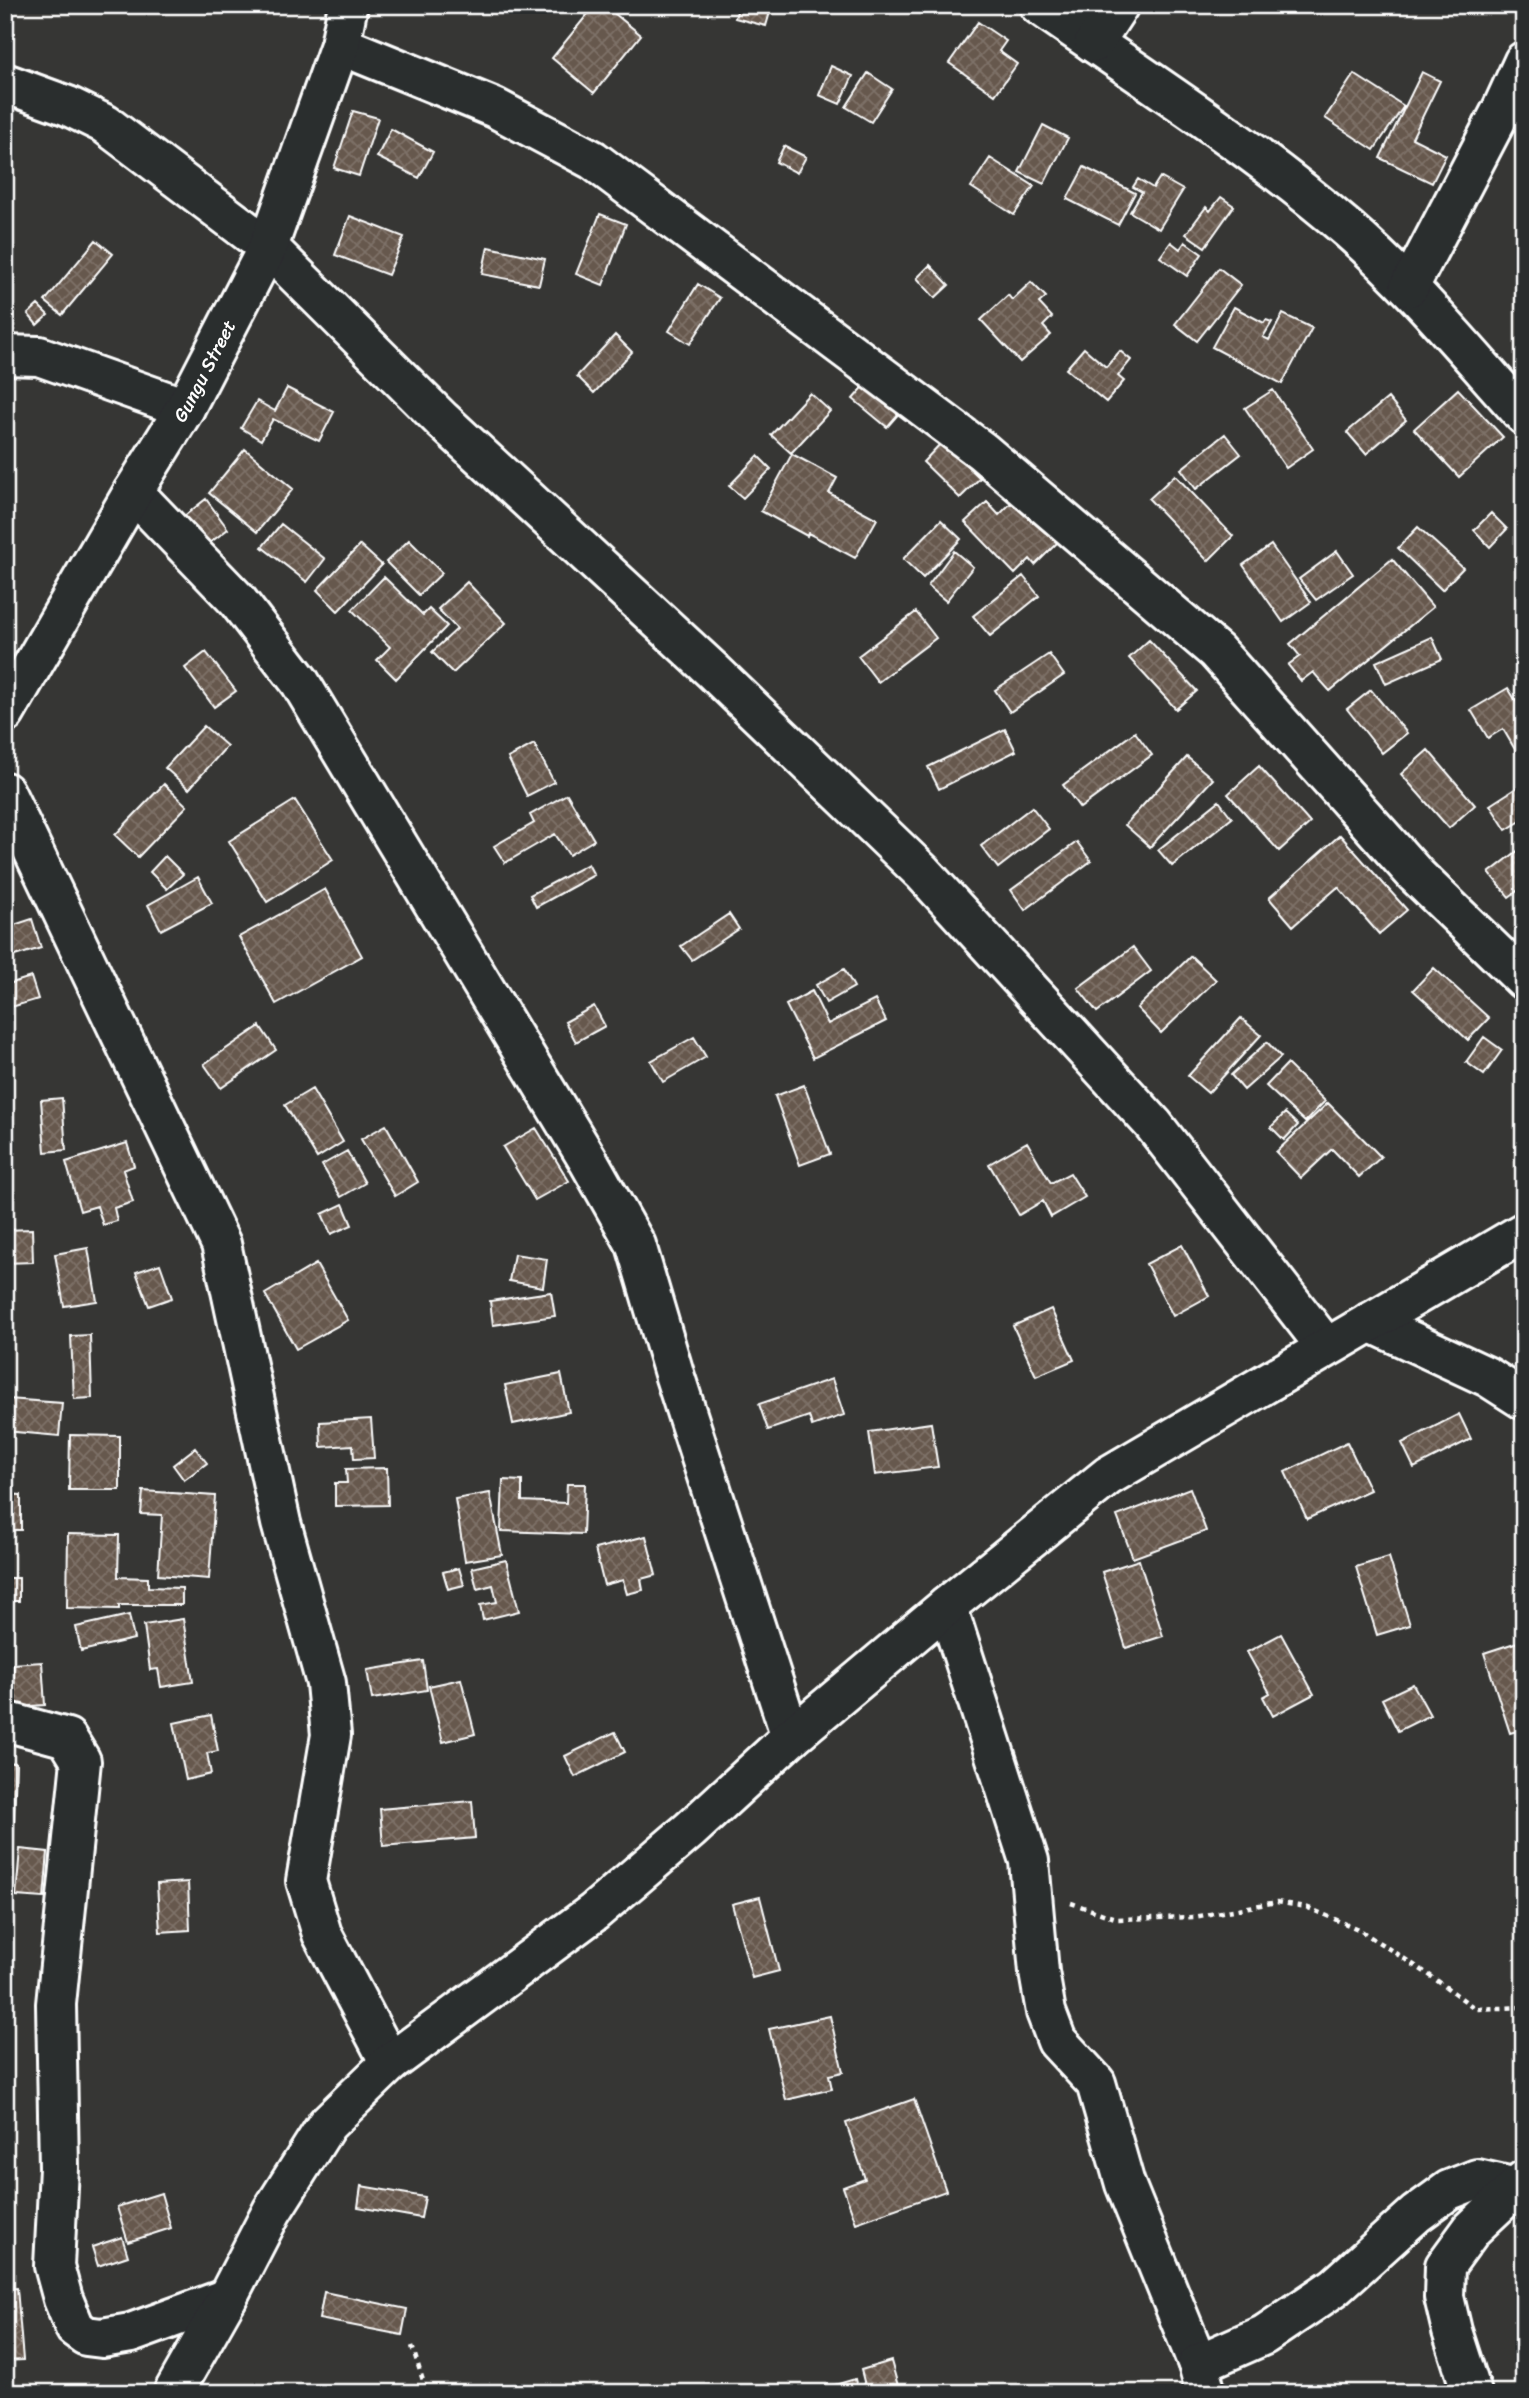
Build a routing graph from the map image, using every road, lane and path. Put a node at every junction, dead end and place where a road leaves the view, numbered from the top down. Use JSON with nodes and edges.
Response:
{"nodes":[{"id":1,"x":348,"y":5,"type":"edge"},
{"id":2,"x":1039,"y":5,"type":"edge"},
{"id":3,"x":1119,"y":5,"type":"edge"},
{"id":4,"x":1094,"y":43,"type":"junction"},
{"id":5,"x":340,"y":45,"type":"junction"},
{"id":6,"x":1524,"y":61,"type":"edge"},
{"id":7,"x":5,"y":83,"type":"edge"},
{"id":8,"x":268,"y":247,"type":"junction"},
{"id":9,"x":1409,"y":287,"type":"junction"},
{"id":10,"x":5,"y":355,"type":"edge"},
{"id":11,"x":185,"y":408,"type":"junction"},
{"id":12,"x":1524,"y":415,"type":"edge"},
{"id":13,"x":133,"y":492,"type":"junction"},
{"id":14,"x":5,"y":713,"type":"edge"},
{"id":15,"x":5,"y":792,"type":"edge"},
{"id":16,"x":1524,"y":980,"type":"edge"},
{"id":17,"x":1524,"y":1232,"type":"edge"},
{"id":18,"x":1370,"y":1322,"type":"junction"},
{"id":19,"x":1326,"y":1347,"type":"junction"},
{"id":20,"x":1524,"y":1400,"type":"edge"},
{"id":21,"x":947,"y":1606,"type":"junction"},
{"id":22,"x":5,"y":1721,"type":"edge"},
{"id":23,"x":791,"y":1737,"type":"junction"},
{"id":24,"x":1028,"y":1861,"type":"junction"},
{"id":25,"x":1524,"y":2007,"type":"edge"},
{"id":26,"x":390,"y":2063,"type":"junction"},
{"id":27,"x":1522,"y":2185,"type":"edge"},
{"id":28,"x":227,"y":2298,"type":"junction"},
{"id":29,"x":412,"y":2346,"type":"dead end"},
{"id":30,"x":1202,"y":2378,"type":"edge"},
{"id":31,"x":173,"y":2393,"type":"edge"},
{"id":32,"x":428,"y":2393,"type":"edge"},
{"id":33,"x":1472,"y":2393,"type":"edge"}],
"edges":[{"from":1,"to":5,"type":"street","name":"Gungu Street"},
{"from":2,"to":4,"type":"street"},
{"from":3,"to":4,"type":"street"},
{"from":4,"to":9,"type":"street"},
{"from":5,"to":8,"type":"street","name":"Gungu Street"},
{"from":5,"to":16,"type":"street"},
{"from":6,"to":9,"type":"street"},
{"from":7,"to":8,"type":"street"},
{"from":8,"to":11,"type":"street","name":"Gungu Street"},
{"from":8,"to":19,"type":"street"},
{"from":9,"to":12,"type":"street"},
{"from":10,"to":11,"type":"street"},
{"from":11,"to":13,"type":"street","name":"Gungu Street"},
{"from":13,"to":14,"type":"street","name":"Gungu Street"},
{"from":13,"to":23,"type":"street"},
{"from":15,"to":26,"type":"street"},
{"from":17,"to":18,"type":"street"},
{"from":18,"to":19,"type":"street"},
{"from":18,"to":20,"type":"street"},
{"from":19,"to":21,"type":"street"},
{"from":21,"to":23,"type":"street"},
{"from":21,"to":24,"type":"street"},
{"from":22,"to":28,"type":"street"},
{"from":23,"to":26,"type":"street"},
{"from":24,"to":25,"type":"path"},
{"from":24,"to":30,"type":"street"},
{"from":26,"to":28,"type":"street"},
{"from":27,"to":30,"type":"street"},
{"from":27,"to":33,"type":"street"},
{"from":28,"to":31,"type":"street"},
{"from":29,"to":32,"type":"path"}]}
